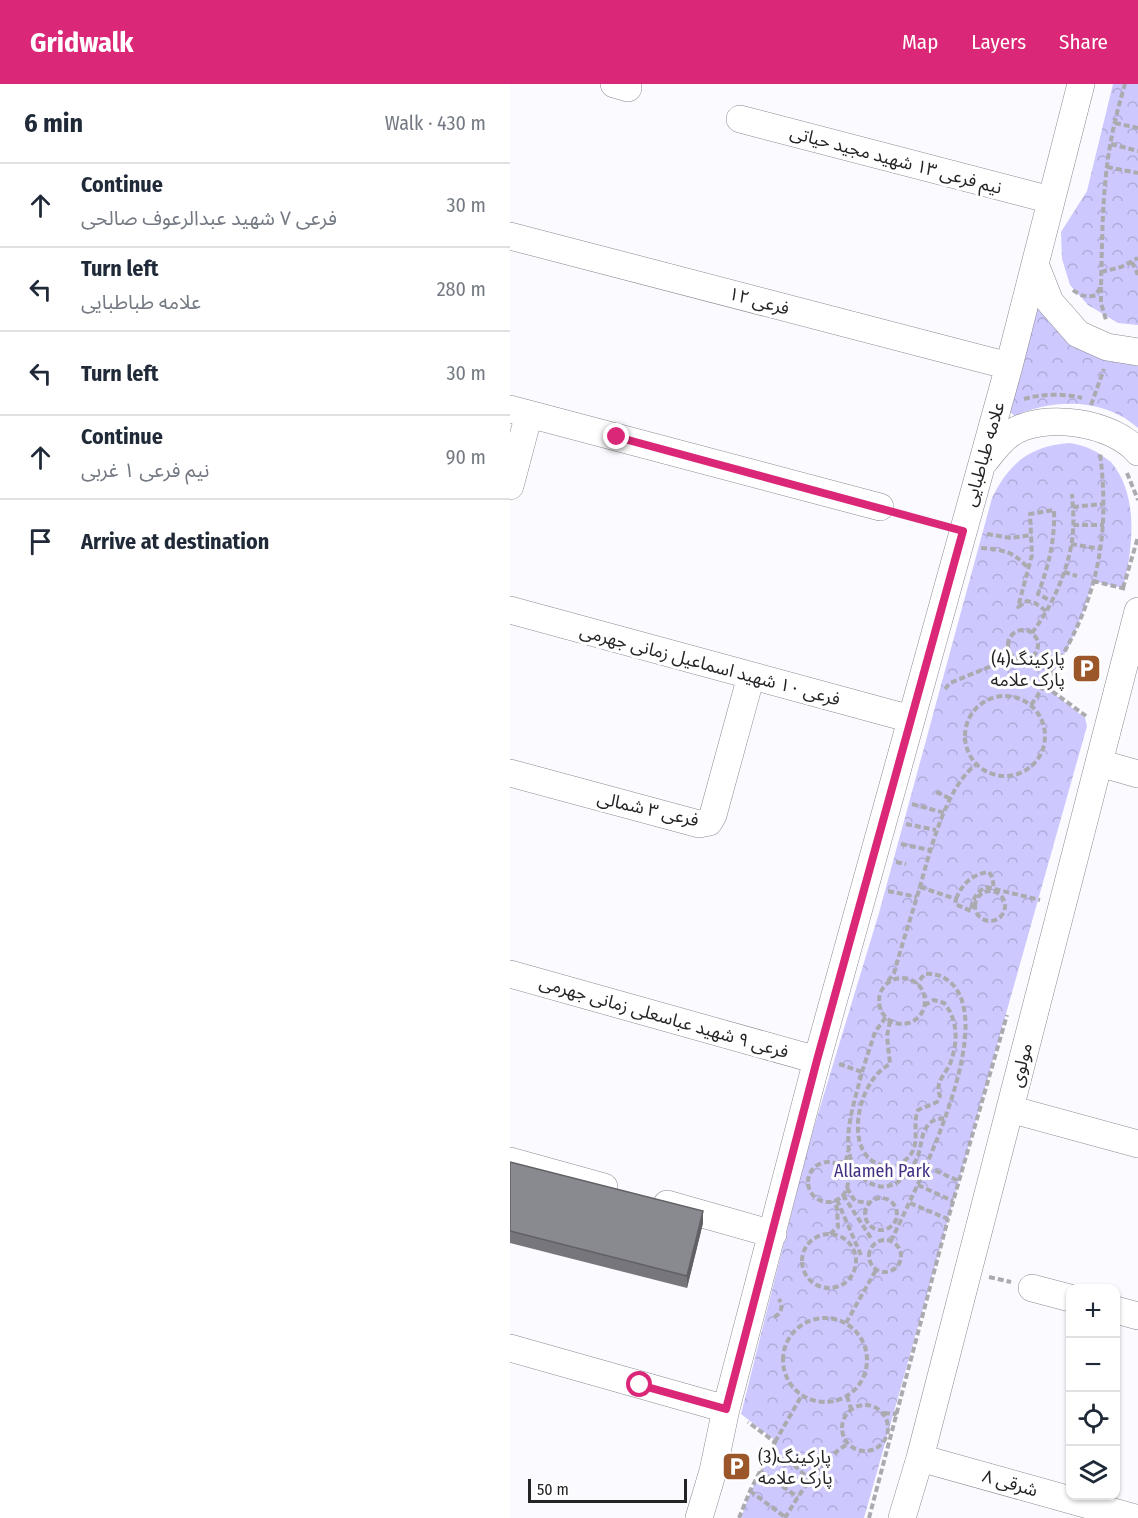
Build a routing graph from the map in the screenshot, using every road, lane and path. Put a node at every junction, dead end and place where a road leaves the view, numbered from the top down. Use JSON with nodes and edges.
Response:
{"nodes":[{"id":1,"x":1081,"y":84,"type":"edge"},
{"id":2,"x":1125,"y":84,"type":"edge"},
{"id":3,"x":740,"y":119,"type":"dead end"},
{"id":4,"x":1115,"y":123,"type":"junction"},
{"id":5,"x":1138,"y":128,"type":"edge"},
{"id":6,"x":1111,"y":144,"type":"junction"},
{"id":7,"x":1138,"y":151,"type":"edge"},
{"id":8,"x":1107,"y":167,"type":"junction"},
{"id":9,"x":1138,"y":173,"type":"edge"},
{"id":10,"x":1051,"y":200,"type":"junction"},
{"id":11,"x":510,"y":236,"type":"edge"},
{"id":12,"x":1138,"y":258,"type":"edge"},
{"id":13,"x":1132,"y":262,"type":"junction"},
{"id":14,"x":1035,"y":264,"type":"junction"},
{"id":15,"x":1101,"y":272,"type":"junction"},
{"id":16,"x":1138,"y":275,"type":"edge"},
{"id":17,"x":1101,"y":286,"type":"junction"},
{"id":18,"x":1085,"y":305,"type":"dead end"},
{"id":19,"x":1098,"y":315,"type":"dead end"},
{"id":20,"x":1106,"y":320,"type":"junction"},
{"id":21,"x":1107,"y":347,"type":"junction"},
{"id":22,"x":1138,"y":352,"type":"edge"},
{"id":23,"x":1009,"y":366,"type":"junction"},
{"id":24,"x":520,"y":412,"type":"edge"},
{"id":25,"x":1085,"y":425,"type":"junction"},
{"id":26,"x":1100,"y":451,"type":"junction"},
{"id":27,"x":1107,"y":456,"type":"dead end"},
{"id":28,"x":1129,"y":459,"type":"edge"},
{"id":29,"x":981,"y":468,"type":"junction"},
{"id":30,"x":510,"y":486,"type":"edge"},
{"id":31,"x":1072,"y":494,"type":"dead end"},
{"id":32,"x":1138,"y":500,"type":"edge"},
{"id":33,"x":1103,"y":504,"type":"junction"},
{"id":34,"x":880,"y":507,"type":"joint"},
{"id":35,"x":1073,"y":507,"type":"junction"},
{"id":36,"x":1073,"y":525,"type":"junction"},
{"id":37,"x":1104,"y":525,"type":"junction"},
{"id":38,"x":974,"y":535,"type":"junction"},
{"id":39,"x":1032,"y":535,"type":"junction"},
{"id":40,"x":1138,"y":537,"type":"edge"},
{"id":41,"x":1071,"y":544,"type":"junction"},
{"id":42,"x":1101,"y":549,"type":"junction"},
{"id":43,"x":1029,"y":569,"type":"junction"},
{"id":44,"x":1064,"y":572,"type":"junction"},
{"id":45,"x":1077,"y":576,"type":"dead end"},
{"id":46,"x":1093,"y":581,"type":"junction"},
{"id":47,"x":1123,"y":588,"type":"junction"},
{"id":48,"x":1134,"y":601,"type":"edge"},
{"id":49,"x":1051,"y":602,"type":"junction"},
{"id":50,"x":510,"y":610,"type":"edge"},
{"id":51,"x":1046,"y":611,"type":"junction"},
{"id":52,"x":1032,"y":633,"type":"junction"},
{"id":53,"x":1010,"y":655,"type":"junction"},
{"id":54,"x":751,"y":676,"type":"junction"},
{"id":55,"x":1045,"y":686,"type":"junction"},
{"id":56,"x":941,"y":696,"type":"dead end"},
{"id":57,"x":1031,"y":705,"type":"junction"},
{"id":58,"x":911,"y":719,"type":"junction"},
{"id":59,"x":1088,"y":720,"type":"dead end"},
{"id":60,"x":1099,"y":763,"type":"junction"},
{"id":61,"x":977,"y":764,"type":"junction"},
{"id":62,"x":510,"y":773,"type":"edge"},
{"id":63,"x":1138,"y":774,"type":"edge"},
{"id":64,"x":936,"y":792,"type":"dead end"},
{"id":65,"x":951,"y":799,"type":"junction"},
{"id":66,"x":908,"y":803,"type":"dead end"},
{"id":67,"x":945,"y":813,"type":"junction"},
{"id":68,"x":903,"y":823,"type":"dead end"},
{"id":69,"x":936,"y":830,"type":"junction"},
{"id":70,"x":897,"y":843,"type":"dead end"},
{"id":71,"x":930,"y":850,"type":"junction"},
{"id":72,"x":895,"y":852,"type":"dead end"},
{"id":73,"x":906,"y":864,"type":"dead end"},
{"id":74,"x":887,"y":882,"type":"dead end"},
{"id":75,"x":920,"y":887,"type":"junction"},
{"id":76,"x":1043,"y":889,"type":"dead end"},
{"id":77,"x":993,"y":890,"type":"junction"},
{"id":78,"x":917,"y":897,"type":"junction"},
{"id":79,"x":956,"y":899,"type":"junction"},
{"id":80,"x":1040,"y":900,"type":"junction"},
{"id":81,"x":974,"y":903,"type":"junction"},
{"id":82,"x":1037,"y":911,"type":"dead end"},
{"id":83,"x":510,"y":974,"type":"edge"},
{"id":84,"x":888,"y":981,"type":"junction"},
{"id":85,"x":916,"y":984,"type":"junction"},
{"id":86,"x":925,"y":1005,"type":"junction"},
{"id":87,"x":1008,"y":1010,"type":"dead end"},
{"id":88,"x":885,"y":1017,"type":"junction"},
{"id":89,"x":890,"y":1021,"type":"junction"},
{"id":90,"x":825,"y":1061,"type":"junction"},
{"id":91,"x":862,"y":1072,"type":"junction"},
{"id":92,"x":1010,"y":1109,"type":"junction"},
{"id":93,"x":946,"y":1118,"type":"junction"},
{"id":94,"x":1138,"y":1144,"type":"edge"},
{"id":95,"x":849,"y":1146,"type":"junction"},
{"id":96,"x":510,"y":1161,"type":"edge"},
{"id":97,"x":833,"y":1163,"type":"junction"},
{"id":98,"x":927,"y":1167,"type":"junction"},
{"id":99,"x":859,"y":1173,"type":"junction"},
{"id":100,"x":848,"y":1178,"type":"junction"},
{"id":101,"x":959,"y":1181,"type":"junction"},
{"id":102,"x":918,"y":1185,"type":"junction"},
{"id":103,"x":847,"y":1188,"type":"junction"},
{"id":104,"x":882,"y":1188,"type":"junction"},
{"id":105,"x":843,"y":1195,"type":"junction"},
{"id":106,"x":883,"y":1198,"type":"junction"},
{"id":107,"x":835,"y":1201,"type":"junction"},
{"id":108,"x":953,"y":1201,"type":"junction"},
{"id":109,"x":871,"y":1203,"type":"junction"},
{"id":110,"x":910,"y":1203,"type":"junction"},
{"id":111,"x":904,"y":1216,"type":"junction"},
{"id":112,"x":897,"y":1217,"type":"junction"},
{"id":113,"x":948,"y":1219,"type":"junction"},
{"id":114,"x":893,"y":1224,"type":"junction"},
{"id":115,"x":872,"y":1226,"type":"junction"},
{"id":116,"x":896,"y":1230,"type":"junction"},
{"id":117,"x":773,"y":1234,"type":"junction"},
{"id":118,"x":830,"y":1234,"type":"junction"},
{"id":119,"x":871,"y":1238,"type":"junction"},
{"id":120,"x":891,"y":1241,"type":"junction"},
{"id":121,"x":873,"y":1245,"type":"junction"},
{"id":122,"x":855,"y":1254,"type":"junction"},
{"id":123,"x":861,"y":1255,"type":"junction"},
{"id":124,"x":868,"y":1256,"type":"junction"},
{"id":125,"x":876,"y":1270,"type":"junction"},
{"id":126,"x":968,"y":1271,"type":"junction"},
{"id":127,"x":1032,"y":1288,"type":"joint"},
{"id":128,"x":1066,"y":1297,"type":"edge"},
{"id":129,"x":1120,"y":1311,"type":"edge"},
{"id":130,"x":1138,"y":1316,"type":"edge"},
{"id":131,"x":846,"y":1323,"type":"junction"},
{"id":132,"x":510,"y":1348,"type":"edge"},
{"id":133,"x":802,"y":1395,"type":"junction"},
{"id":134,"x":847,"y":1396,"type":"junction"},
{"id":135,"x":900,"y":1407,"type":"junction"},
{"id":136,"x":851,"y":1409,"type":"junction"},
{"id":137,"x":733,"y":1412,"type":"junction"},
{"id":138,"x":882,"y":1413,"type":"junction"},
{"id":139,"x":775,"y":1442,"type":"junction"},
{"id":140,"x":848,"y":1444,"type":"junction"},
{"id":141,"x":880,"y":1446,"type":"junction"},
{"id":142,"x":920,"y":1458,"type":"junction"},
{"id":143,"x":886,"y":1459,"type":"junction"},
{"id":144,"x":794,"y":1465,"type":"dead end"},
{"id":145,"x":760,"y":1471,"type":"junction"},
{"id":146,"x":811,"y":1481,"type":"junction"},
{"id":147,"x":750,"y":1491,"type":"junction"},
{"id":148,"x":798,"y":1497,"type":"junction"},
{"id":149,"x":741,"y":1517,"type":"edge"},
{"id":150,"x":699,"y":1518,"type":"edge"},
{"id":151,"x":785,"y":1518,"type":"edge"},
{"id":152,"x":869,"y":1518,"type":"edge"},
{"id":153,"x":902,"y":1518,"type":"edge"},
{"id":154,"x":1135,"y":1518,"type":"edge"}],
"edges":[{"from":1,"to":10,"type":"street","name":"علامه طباطبایی"},
{"from":2,"to":4,"type":"path"},
{"from":3,"to":10,"type":"street","name":"نیم فرعی ۱۳ شهید مجید حیاتی"},
{"from":4,"to":5,"type":"path"},
{"from":4,"to":6,"type":"path"},
{"from":6,"to":7,"type":"path"},
{"from":6,"to":8,"type":"path"},
{"from":8,"to":9,"type":"path"},
{"from":8,"to":15,"type":"path"},
{"from":10,"to":14,"type":"street","name":"علامه طباطبایی"},
{"from":11,"to":23,"type":"street","name":"فرعی ۱۲"},
{"from":12,"to":13,"type":"path"},
{"from":13,"to":15,"type":"path"},
{"from":13,"to":16,"type":"path"},
{"from":14,"to":21,"type":"street"},
{"from":14,"to":23,"type":"street","name":"علامه طباطبایی"},
{"from":15,"to":17,"type":"path"},
{"from":17,"to":18,"type":"path"},
{"from":17,"to":20,"type":"path"},
{"from":19,"to":20,"type":"path"},
{"from":20,"to":21,"type":"path"},
{"from":21,"to":22,"type":"street"},
{"from":21,"to":25,"type":"path"},
{"from":23,"to":29,"type":"street","name":"علامه طباطبایی"},
{"from":24,"to":30,"type":"street"},
{"from":24,"to":34,"type":"street"},
{"from":25,"to":26,"type":"path"},
{"from":25,"to":28,"type":"street"},
{"from":25,"to":29,"type":"street"},
{"from":26,"to":27,"type":"path"},
{"from":26,"to":33,"type":"path"},
{"from":28,"to":32,"type":"path"},
{"from":29,"to":38,"type":"street","name":"علامه طباطبایی"},
{"from":31,"to":35,"type":"path"},
{"from":33,"to":35,"type":"path"},
{"from":33,"to":37,"type":"path"},
{"from":34,"to":38,"type":"path"},
{"from":35,"to":36,"type":"path"},
{"from":36,"to":37,"type":"path"},
{"from":36,"to":41,"type":"path"},
{"from":37,"to":42,"type":"path"},
{"from":38,"to":39,"type":"path"},
{"from":38,"to":43,"type":"path"},
{"from":38,"to":58,"type":"street","name":"علامه طباطبایی"},
{"from":39,"to":43,"type":"path"},
{"from":39,"to":49,"type":"path"},
{"from":40,"to":47,"type":"path"},
{"from":41,"to":42,"type":"path"},
{"from":41,"to":44,"type":"path"},
{"from":42,"to":46,"type":"path"},
{"from":43,"to":51,"type":"path"},
{"from":44,"to":45,"type":"path"},
{"from":44,"to":49,"type":"path"},
{"from":46,"to":47,"type":"path"},
{"from":46,"to":55,"type":"path"},
{"from":47,"to":48,"type":"path"},
{"from":48,"to":60,"type":"street","name":"مولوی"},
{"from":49,"to":51,"type":"path"},
{"from":50,"to":54,"type":"street","name":"فرعی ۱۰ شهید اسماعیل زمانی جهرمی"},
{"from":51,"to":52,"type":"path"},
{"from":52,"to":53,"type":"path"},
{"from":52,"to":53,"type":"path"},
{"from":53,"to":56,"type":"path"},
{"from":54,"to":58,"type":"street","name":"فرعی ۱۰ شهید اسماعیل زمانی جهرمی"},
{"from":54,"to":62,"type":"street","name":"فرعی ۳ شمالی"},
{"from":55,"to":57,"type":"path"},
{"from":55,"to":59,"type":"path"},
{"from":57,"to":61,"type":"path"},
{"from":57,"to":61,"type":"path"},
{"from":58,"to":90,"type":"street","name":"علامه طباطبایی"},
{"from":60,"to":63,"type":"street"},
{"from":60,"to":92,"type":"street","name":"مولوی"},
{"from":61,"to":65,"type":"path"},
{"from":64,"to":65,"type":"path"},
{"from":65,"to":67,"type":"path"},
{"from":66,"to":67,"type":"path"},
{"from":67,"to":69,"type":"path"},
{"from":68,"to":69,"type":"path"},
{"from":69,"to":71,"type":"path"},
{"from":70,"to":71,"type":"path"},
{"from":71,"to":75,"type":"path"},
{"from":72,"to":73,"type":"path"},
{"from":74,"to":78,"type":"path"},
{"from":75,"to":78,"type":"path"},
{"from":75,"to":79,"type":"path"},
{"from":76,"to":80,"type":"path"},
{"from":77,"to":79,"type":"path"},
{"from":77,"to":80,"type":"path"},
{"from":77,"to":81,"type":"path"},
{"from":77,"to":81,"type":"path"},
{"from":78,"to":84,"type":"path"},
{"from":79,"to":81,"type":"path"},
{"from":80,"to":82,"type":"path"},
{"from":83,"to":90,"type":"street","name":"فرعی ۹ شهید عباسعلی زمانی جهرمی"},
{"from":84,"to":85,"type":"path"},
{"from":84,"to":88,"type":"path"},
{"from":85,"to":86,"type":"path"},
{"from":85,"to":93,"type":"path"},
{"from":86,"to":89,"type":"path"},
{"from":86,"to":89,"type":"path"},
{"from":87,"to":101,"type":"path"},
{"from":88,"to":89,"type":"path"},
{"from":88,"to":91,"type":"path"},
{"from":90,"to":91,"type":"path"},
{"from":90,"to":117,"type":"street","name":"علامه طباطبایی"},
{"from":91,"to":95,"type":"path"},
{"from":92,"to":94,"type":"street"},
{"from":92,"to":126,"type":"street","name":"مولوی"},
{"from":93,"to":98,"type":"path"},
{"from":93,"to":104,"type":"path"},
{"from":95,"to":97,"type":"path"},
{"from":95,"to":99,"type":"path"},
{"from":96,"to":117,"type":"street"},
{"from":97,"to":100,"type":"path"},
{"from":97,"to":107,"type":"path"},
{"from":98,"to":101,"type":"path"},
{"from":98,"to":102,"type":"path"},
{"from":99,"to":100,"type":"path"},
{"from":99,"to":104,"type":"path"},
{"from":100,"to":103,"type":"path"},
{"from":101,"to":108,"type":"path"},
{"from":102,"to":108,"type":"path"},
{"from":102,"to":110,"type":"path"},
{"from":103,"to":105,"type":"path"},
{"from":103,"to":109,"type":"path"},
{"from":104,"to":106,"type":"path"},
{"from":105,"to":107,"type":"path"},
{"from":105,"to":119,"type":"path"},
{"from":106,"to":109,"type":"path"},
{"from":106,"to":112,"type":"path"},
{"from":107,"to":118,"type":"path"},
{"from":107,"to":123,"type":"path"},
{"from":108,"to":113,"type":"path"},
{"from":109,"to":115,"type":"path"},
{"from":110,"to":111,"type":"path"},
{"from":110,"to":113,"type":"path"},
{"from":111,"to":112,"type":"path"},
{"from":111,"to":116,"type":"path"},
{"from":112,"to":114,"type":"path"},
{"from":113,"to":135,"type":"path"},
{"from":114,"to":115,"type":"path"},
{"from":114,"to":116,"type":"path"},
{"from":115,"to":119,"type":"path"},
{"from":116,"to":120,"type":"path"},
{"from":117,"to":137,"type":"street","name":"علامه طباطبایی"},
{"from":118,"to":122,"type":"path"},
{"from":118,"to":122,"type":"path"},
{"from":119,"to":121,"type":"path"},
{"from":120,"to":121,"type":"path"},
{"from":120,"to":125,"type":"path"},
{"from":121,"to":124,"type":"path"},
{"from":122,"to":123,"type":"path"},
{"from":123,"to":124,"type":"path"},
{"from":124,"to":125,"type":"path"},
{"from":125,"to":131,"type":"path"},
{"from":126,"to":127,"type":"path"},
{"from":126,"to":142,"type":"street","name":"مولوی"},
{"from":127,"to":128,"type":"street"},
{"from":129,"to":130,"type":"street"},
{"from":131,"to":133,"type":"path"},
{"from":131,"to":134,"type":"path"},
{"from":132,"to":137,"type":"street"},
{"from":133,"to":134,"type":"path"},
{"from":133,"to":139,"type":"path"},
{"from":134,"to":136,"type":"path"},
{"from":135,"to":138,"type":"path"},
{"from":135,"to":143,"type":"path"},
{"from":136,"to":138,"type":"path"},
{"from":136,"to":140,"type":"path"},
{"from":137,"to":139,"type":"path"},
{"from":137,"to":150,"type":"street","name":"علامه طباطبایی"},
{"from":138,"to":141,"type":"path"},
{"from":139,"to":145,"type":"path"},
{"from":140,"to":141,"type":"path"},
{"from":140,"to":146,"type":"path"},
{"from":141,"to":143,"type":"path"},
{"from":142,"to":153,"type":"street","name":"مولوی"},
{"from":142,"to":154,"type":"street","name":"۸ شرقی"},
{"from":143,"to":152,"type":"path"},
{"from":144,"to":146,"type":"path"},
{"from":145,"to":147,"type":"path"},
{"from":145,"to":148,"type":"path"},
{"from":146,"to":148,"type":"path"},
{"from":147,"to":149,"type":"path"},
{"from":147,"to":151,"type":"path"},
{"from":148,"to":151,"type":"path"}]}
